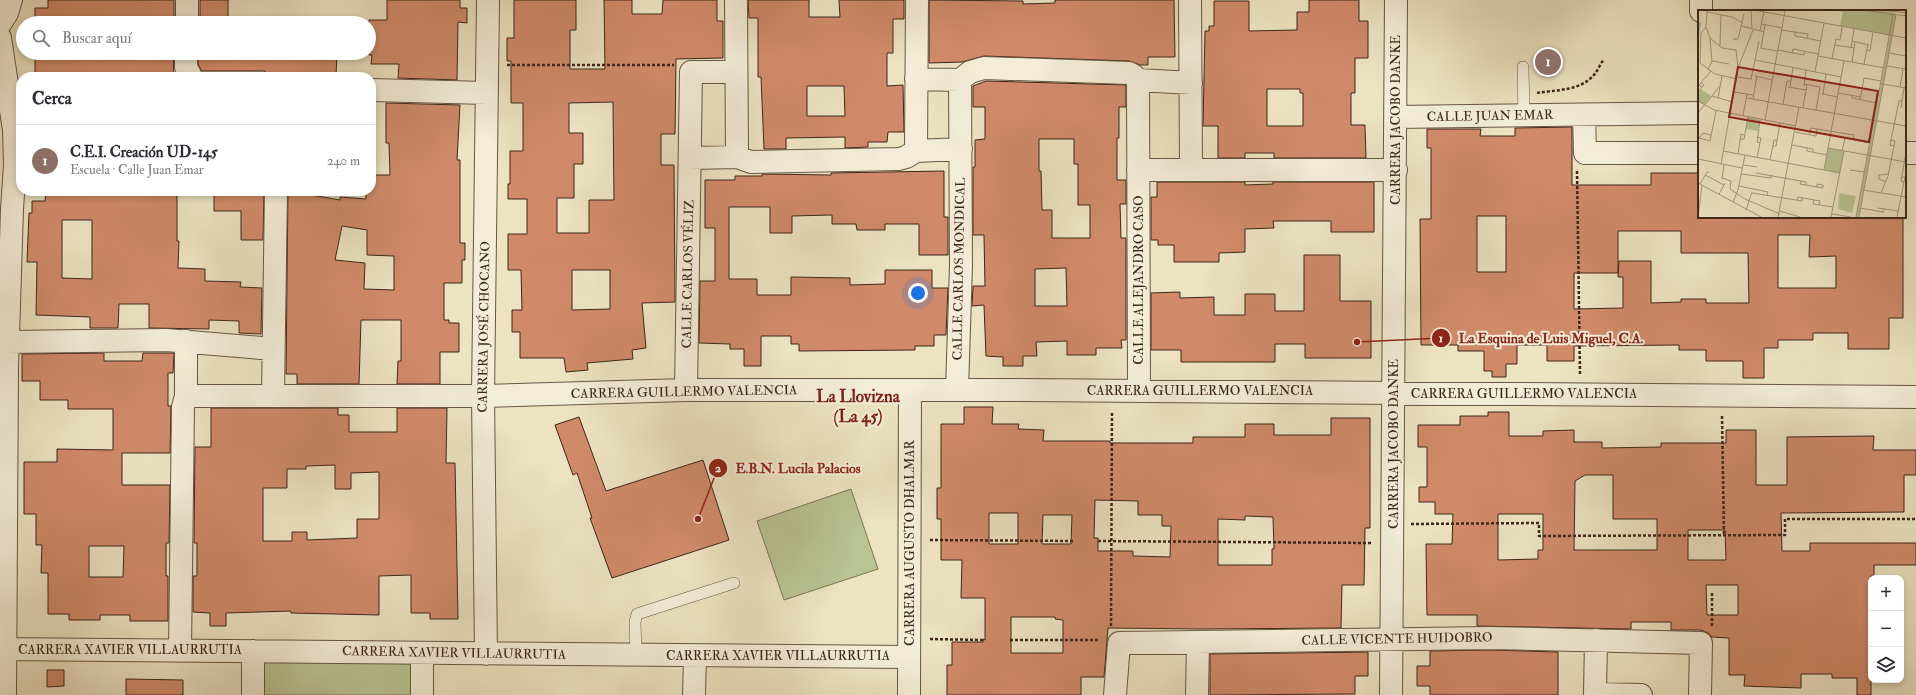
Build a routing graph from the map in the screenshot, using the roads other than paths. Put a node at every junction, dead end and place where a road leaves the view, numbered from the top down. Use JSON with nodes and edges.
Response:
{"nodes":[{"id":1,"x":12,"y":0,"type":"edge"},
{"id":2,"x":187,"y":0,"type":"edge"},
{"id":3,"x":488,"y":0,"type":"edge"},
{"id":4,"x":736,"y":0,"type":"edge"},
{"id":5,"x":917,"y":0,"type":"edge"},
{"id":6,"x":1190,"y":0,"type":"edge"},
{"id":7,"x":1396,"y":0,"type":"edge"},
{"id":8,"x":187,"y":16,"type":"edge"},
{"id":9,"x":0,"y":24,"type":"edge"},
{"id":10,"x":0,"y":38,"type":"edge"},
{"id":11,"x":186,"y":60,"type":"edge"},
{"id":12,"x":1523,"y":67,"type":"dead end"},
{"id":13,"x":188,"y":72,"type":"edge"},
{"id":14,"x":736,"y":72,"type":"junction"},
{"id":15,"x":916,"y":79,"type":"junction"},
{"id":16,"x":960,"y":80,"type":"junction"},
{"id":17,"x":1138,"y":80,"type":"junction"},
{"id":18,"x":1191,"y":83,"type":"junction"},
{"id":19,"x":376,"y":90,"type":"edge"},
{"id":20,"x":487,"y":93,"type":"junction"},
{"id":21,"x":1524,"y":107,"type":"junction"},
{"id":22,"x":1698,"y":113,"type":"edge"},
{"id":23,"x":1584,"y":115,"type":"junction"},
{"id":24,"x":1396,"y":117,"type":"junction"},
{"id":25,"x":16,"y":130,"type":"edge"},
{"id":26,"x":16,"y":139,"type":"edge"},
{"id":27,"x":961,"y":149,"type":"junction"},
{"id":28,"x":916,"y":151,"type":"junction"},
{"id":29,"x":1698,"y":153,"type":"edge"},
{"id":30,"x":738,"y":157,"type":"junction"},
{"id":31,"x":690,"y":158,"type":"junction"},
{"id":32,"x":8,"y":165,"type":"edge"},
{"id":33,"x":1138,"y":170,"type":"junction"},
{"id":34,"x":1191,"y":170,"type":"junction"},
{"id":35,"x":1396,"y":170,"type":"junction"},
{"id":36,"x":276,"y":196,"type":"edge"},
{"id":37,"x":186,"y":341,"type":"junction"},
{"id":38,"x":7,"y":342,"type":"junction"},
{"id":39,"x":273,"y":349,"type":"junction"},
{"id":40,"x":686,"y":390,"type":"junction"},
{"id":41,"x":910,"y":390,"type":"junction"},
{"id":42,"x":957,"y":390,"type":"junction"},
{"id":43,"x":1138,"y":390,"type":"junction"},
{"id":44,"x":1394,"y":393,"type":"junction"},
{"id":45,"x":186,"y":396,"type":"junction"},
{"id":46,"x":273,"y":396,"type":"junction"},
{"id":47,"x":483,"y":396,"type":"junction"},
{"id":48,"x":1916,"y":397,"type":"edge"},
{"id":49,"x":3,"y":487,"type":"edge"},
{"id":50,"x":734,"y":583,"type":"dead end"},
{"id":51,"x":1392,"y":639,"type":"junction"},
{"id":52,"x":1596,"y":640,"type":"junction"},
{"id":53,"x":1198,"y":642,"type":"junction"},
{"id":54,"x":909,"y":648,"type":"junction"},
{"id":55,"x":2,"y":649,"type":"edge"},
{"id":56,"x":180,"y":650,"type":"junction"},
{"id":57,"x":253,"y":651,"type":"junction"},
{"id":58,"x":422,"y":653,"type":"junction"},
{"id":59,"x":486,"y":654,"type":"junction"},
{"id":60,"x":636,"y":655,"type":"junction"},
{"id":61,"x":695,"y":656,"type":"junction"},
{"id":62,"x":1594,"y":694,"type":"edge"},
{"id":63,"x":5,"y":695,"type":"edge"},
{"id":64,"x":253,"y":695,"type":"edge"},
{"id":65,"x":422,"y":695,"type":"edge"},
{"id":66,"x":694,"y":695,"type":"edge"},
{"id":67,"x":909,"y":695,"type":"edge"},
{"id":68,"x":1115,"y":695,"type":"edge"},
{"id":69,"x":1197,"y":695,"type":"edge"},
{"id":70,"x":1391,"y":695,"type":"edge"},
{"id":71,"x":1641,"y":695,"type":"edge"},
{"id":72,"x":1700,"y":695,"type":"edge"}],
"edges":[{"from":1,"to":9,"type":"street"},
{"from":2,"to":8,"type":"street"},
{"from":3,"to":20,"type":"street","name":"CARRERA JOSÉ CHOCANO"},
{"from":4,"to":14,"type":"street"},
{"from":5,"to":15,"type":"street"},
{"from":6,"to":18,"type":"street"},
{"from":7,"to":24,"type":"street","name":"CARRERA JACOBO DANKE"},
{"from":10,"to":25,"type":"street"},
{"from":11,"to":13,"type":"street"},
{"from":12,"to":21,"type":"lane"},
{"from":14,"to":30,"type":"street"},
{"from":14,"to":31,"type":"street","name":"CALLE CARLOS VÉLIZ"},
{"from":15,"to":16,"type":"street"},
{"from":15,"to":28,"type":"street"},
{"from":16,"to":17,"type":"street"},
{"from":16,"to":27,"type":"street","name":"CALLE CARLOS MONDICAL"},
{"from":17,"to":18,"type":"street"},
{"from":17,"to":33,"type":"street","name":"CALLE ALEJANDRO CASO"},
{"from":18,"to":34,"type":"street"},
{"from":19,"to":20,"type":"street"},
{"from":20,"to":47,"type":"street","name":"CARRERA JOSÉ CHOCANO"},
{"from":21,"to":23,"type":"street","name":"CALLE JUAN EMAR"},
{"from":21,"to":24,"type":"street","name":"CALLE JUAN EMAR"},
{"from":22,"to":23,"type":"street","name":"CALLE JUAN EMAR"},
{"from":23,"to":29,"type":"street"},
{"from":24,"to":35,"type":"street","name":"CARRERA JACOBO DANKE"},
{"from":26,"to":32,"type":"street"},
{"from":27,"to":28,"type":"street"},
{"from":27,"to":42,"type":"street","name":"CALLE CARLOS MONDICAL"},
{"from":28,"to":30,"type":"street"},
{"from":30,"to":31,"type":"street"},
{"from":31,"to":40,"type":"street","name":"CALLE CARLOS VÉLIZ"},
{"from":32,"to":38,"type":"street"},
{"from":33,"to":34,"type":"street"},
{"from":33,"to":43,"type":"street","name":"CALLE ALEJANDRO CASO"},
{"from":34,"to":35,"type":"street"},
{"from":35,"to":44,"type":"street","name":"CARRERA JACOBO DANKE"},
{"from":36,"to":39,"type":"street"},
{"from":37,"to":38,"type":"street"},
{"from":37,"to":39,"type":"street"},
{"from":37,"to":45,"type":"street"},
{"from":38,"to":49,"type":"street"},
{"from":39,"to":46,"type":"street"},
{"from":40,"to":41,"type":"street","name":"CARRERA GUILLERMO VALENCIA"},
{"from":40,"to":47,"type":"street","name":"CARRERA GUILLERMO VALENCIA"},
{"from":41,"to":42,"type":"street","name":"CARRERA GUILLERMO VALENCIA"},
{"from":41,"to":54,"type":"street","name":"CARRERA AUGUSTO DHALMAR"},
{"from":42,"to":43,"type":"street","name":"CARRERA GUILLERMO VALENCIA"},
{"from":43,"to":44,"type":"street","name":"CARRERA GUILLERMO VALENCIA"},
{"from":44,"to":48,"type":"street","name":"CARRERA GUILLERMO VALENCIA"},
{"from":44,"to":51,"type":"street","name":"CARRERA JACOBO DANKE"},
{"from":45,"to":46,"type":"street","name":"CARRERA GUILLERMO VALENCIA"},
{"from":45,"to":56,"type":"street"},
{"from":46,"to":47,"type":"street","name":"CARRERA GUILLERMO VALENCIA"},
{"from":47,"to":59,"type":"street","name":"CARRERA JOSÉ CHOCANO"},
{"from":49,"to":55,"type":"street"},
{"from":50,"to":60,"type":"lane"},
{"from":51,"to":52,"type":"street","name":"CALLE VICENTE HUIDOBRO"},
{"from":51,"to":53,"type":"street","name":"CALLE VICENTE HUIDOBRO"},
{"from":51,"to":70,"type":"street","name":"CARRERA JACOBO DANKE"},
{"from":52,"to":62,"type":"street"},
{"from":52,"to":72,"type":"street","name":"CALLE VICENTE HUIDOBRO"},
{"from":53,"to":68,"type":"street","name":"CALLE VICENTE HUIDOBRO"},
{"from":53,"to":69,"type":"street"},
{"from":54,"to":61,"type":"street","name":"CARRERA XAVIER VILLAURRUTIA"},
{"from":54,"to":67,"type":"street","name":"CARRERA AUGUSTO DHALMAR"},
{"from":55,"to":56,"type":"street","name":"CARRERA XAVIER VILLAURRUTIA"},
{"from":55,"to":63,"type":"street"},
{"from":56,"to":57,"type":"street","name":"CARRERA XAVIER VILLAURRUTIA"},
{"from":57,"to":58,"type":"street","name":"CARRERA XAVIER VILLAURRUTIA"},
{"from":57,"to":64,"type":"street"},
{"from":58,"to":59,"type":"street","name":"CARRERA XAVIER VILLAURRUTIA"},
{"from":58,"to":65,"type":"street"},
{"from":59,"to":60,"type":"street","name":"CARRERA XAVIER VILLAURRUTIA"},
{"from":60,"to":61,"type":"street","name":"CARRERA XAVIER VILLAURRUTIA"},
{"from":61,"to":66,"type":"street"},
{"from":62,"to":71,"type":"street"}]}
